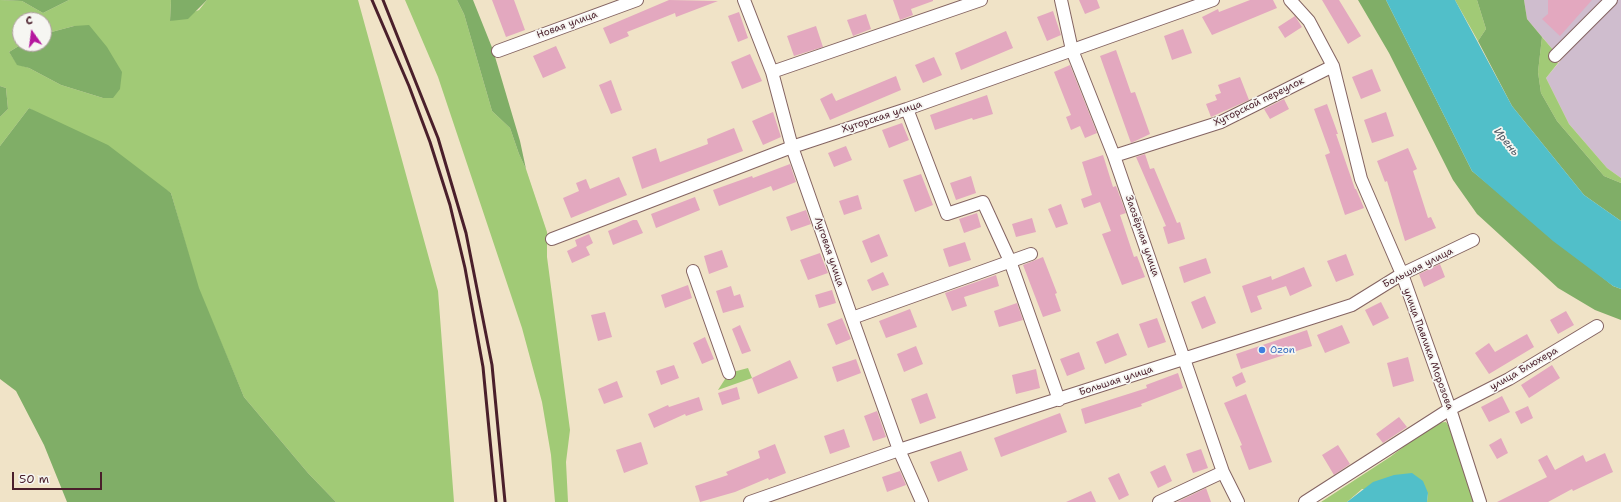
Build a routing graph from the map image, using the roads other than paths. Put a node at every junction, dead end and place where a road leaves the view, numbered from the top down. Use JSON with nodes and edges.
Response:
{"nodes":[{"id":1,"x":637,"y":0,"type":"edge"},
{"id":2,"x":744,"y":0,"type":"edge"},
{"id":3,"x":981,"y":0,"type":"edge"},
{"id":4,"x":1061,"y":0,"type":"edge"},
{"id":5,"x":1214,"y":0,"type":"edge"},
{"id":6,"x":1290,"y":0,"type":"edge"},
{"id":7,"x":1611,"y":0,"type":"edge"},
{"id":8,"x":1072,"y":50,"type":"junction"},
{"id":9,"x":498,"y":51,"type":"dead end"},
{"id":10,"x":1555,"y":56,"type":"dead end"},
{"id":11,"x":1333,"y":66,"type":"junction"},
{"id":12,"x":772,"y":72,"type":"junction"},
{"id":13,"x":907,"y":109,"type":"junction"},
{"id":14,"x":792,"y":147,"type":"junction"},
{"id":15,"x":1114,"y":156,"type":"junction"},
{"id":16,"x":552,"y":239,"type":"dead end"},
{"id":17,"x":1473,"y":240,"type":"dead end"},
{"id":18,"x":1031,"y":254,"type":"dead end"},
{"id":19,"x":1010,"y":261,"type":"junction"},
{"id":20,"x":693,"y":271,"type":"dead end"},
{"id":21,"x":1402,"y":274,"type":"junction"},
{"id":22,"x":852,"y":318,"type":"junction"},
{"id":23,"x":1597,"y":326,"type":"dead end"},
{"id":24,"x":1184,"y":358,"type":"junction"},
{"id":25,"x":729,"y":373,"type":"dead end"},
{"id":26,"x":1059,"y":400,"type":"junction"},
{"id":27,"x":1450,"y":409,"type":"junction"},
{"id":28,"x":899,"y":450,"type":"junction"},
{"id":29,"x":1223,"y":472,"type":"junction"},
{"id":30,"x":750,"y":502,"type":"edge"},
{"id":31,"x":922,"y":502,"type":"edge"},
{"id":32,"x":1159,"y":502,"type":"edge"},
{"id":33,"x":1238,"y":502,"type":"edge"},
{"id":34,"x":1305,"y":502,"type":"edge"},
{"id":35,"x":1480,"y":502,"type":"edge"}],
"edges":[{"from":1,"to":9,"type":"street","name":"Новая улица"},
{"from":2,"to":12,"type":"street","name":"Луговая улица"},
{"from":3,"to":12,"type":"street"},
{"from":4,"to":8,"type":"street","name":"Заозёрная улица"},
{"from":5,"to":8,"type":"street","name":"Хуторская улица"},
{"from":6,"to":11,"type":"street","name":"улица Павлика Морозова"},
{"from":7,"to":10,"type":"street"},
{"from":8,"to":13,"type":"street","name":"Хуторская улица"},
{"from":8,"to":15,"type":"street","name":"Заозёрная улица"},
{"from":11,"to":15,"type":"street","name":"Хуторской переулок"},
{"from":11,"to":21,"type":"street","name":"улица Павлика Морозова"},
{"from":12,"to":14,"type":"street","name":"Луговая улица"},
{"from":13,"to":14,"type":"street","name":"Хуторская улица"},
{"from":13,"to":19,"type":"street"},
{"from":14,"to":16,"type":"street","name":"Хуторская улица"},
{"from":14,"to":22,"type":"street","name":"Луговая улица"},
{"from":15,"to":24,"type":"street","name":"Заозёрная улица"},
{"from":17,"to":21,"type":"street","name":"Большая улица"},
{"from":18,"to":19,"type":"street"},
{"from":19,"to":22,"type":"street"},
{"from":19,"to":26,"type":"street"},
{"from":20,"to":25,"type":"street"},
{"from":21,"to":24,"type":"street","name":"Большая улица"},
{"from":21,"to":27,"type":"street","name":"улица Павлика Морозова"},
{"from":22,"to":28,"type":"street","name":"Луговая улица"},
{"from":23,"to":27,"type":"street","name":"улица Блюхера"},
{"from":24,"to":26,"type":"street","name":"Большая улица"},
{"from":24,"to":29,"type":"street","name":"Заозёрная улица"},
{"from":26,"to":28,"type":"street","name":"Большая улица"},
{"from":27,"to":34,"type":"street","name":"улица Блюхера"},
{"from":27,"to":35,"type":"street","name":"улица Павлика Морозова"},
{"from":28,"to":30,"type":"street","name":"Большая улица"},
{"from":28,"to":31,"type":"street","name":"Луговая улица"},
{"from":29,"to":32,"type":"street"},
{"from":29,"to":33,"type":"street","name":"Заозёрная улица"}]}
